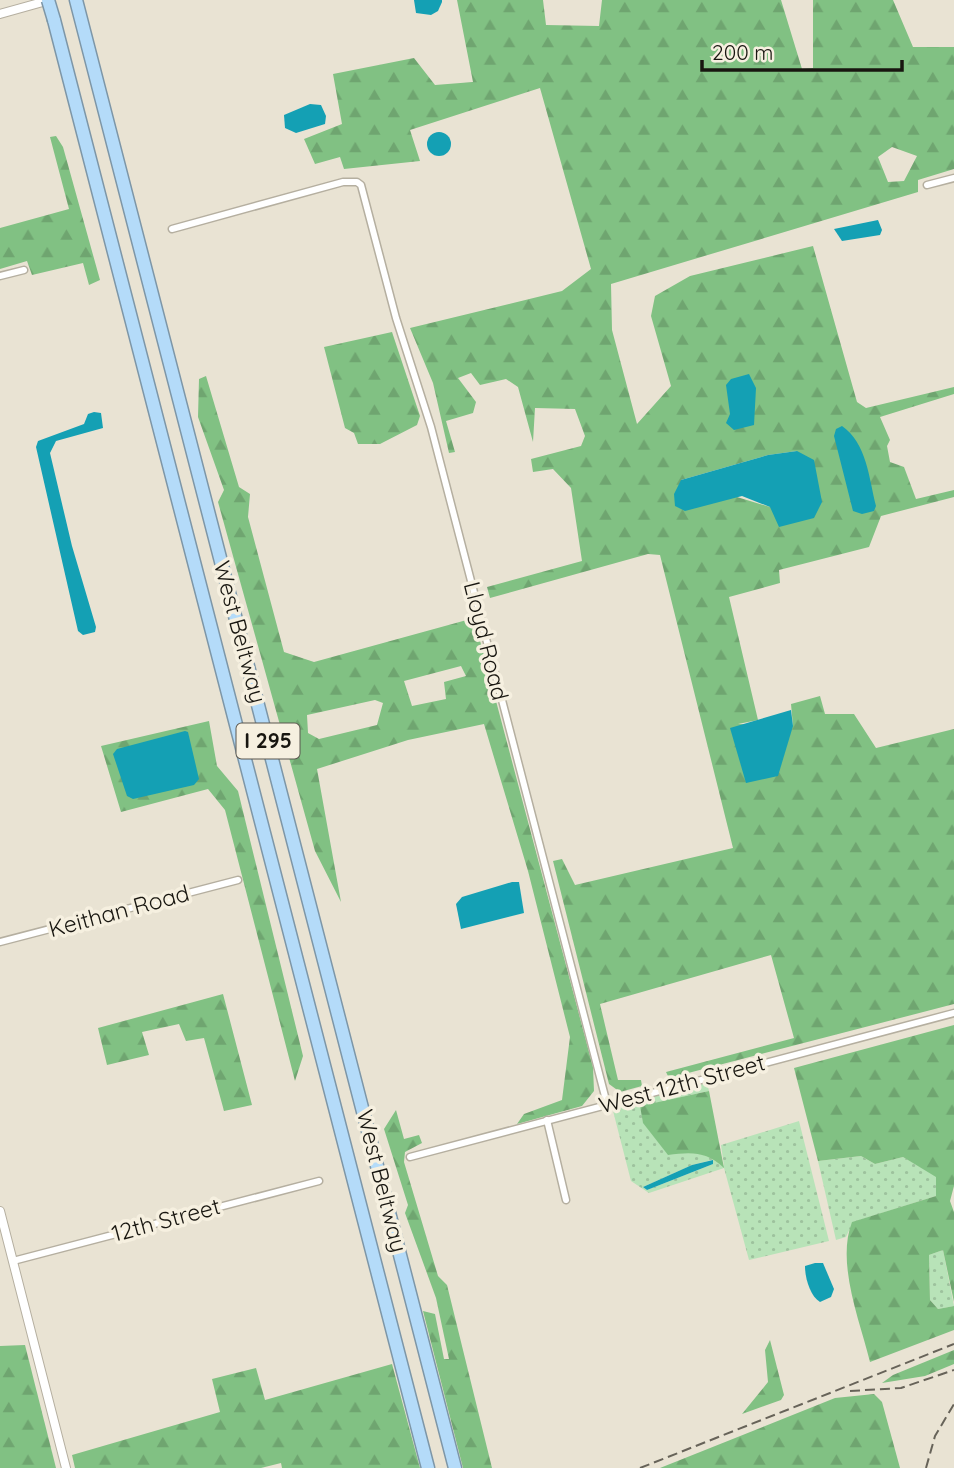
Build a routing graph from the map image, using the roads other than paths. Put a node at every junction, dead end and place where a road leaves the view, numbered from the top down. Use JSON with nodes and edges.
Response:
{"nodes":[{"id":1,"x":49,"y":0,"type":"edge"},
{"id":2,"x":76,"y":0,"type":"edge"},
{"id":3,"x":0,"y":13,"type":"edge"},
{"id":4,"x":954,"y":178,"type":"edge"},
{"id":5,"x":927,"y":185,"type":"dead end"},
{"id":6,"x":172,"y":229,"type":"dead end"},
{"id":7,"x":24,"y":270,"type":"dead end"},
{"id":8,"x":0,"y":276,"type":"edge"},
{"id":9,"x":238,"y":880,"type":"dead end"},
{"id":10,"x":0,"y":942,"type":"edge"},
{"id":11,"x":954,"y":1013,"type":"edge"},
{"id":12,"x":607,"y":1104,"type":"junction"},
{"id":13,"x":547,"y":1120,"type":"junction"},
{"id":14,"x":410,"y":1157,"type":"dead end"},
{"id":15,"x":319,"y":1181,"type":"dead end"},
{"id":16,"x":566,"y":1200,"type":"dead end"},
{"id":17,"x":0,"y":1212,"type":"edge"},
{"id":18,"x":12,"y":1261,"type":"junction"},
{"id":19,"x":66,"y":1468,"type":"edge"},
{"id":20,"x":428,"y":1468,"type":"edge"},
{"id":21,"x":455,"y":1468,"type":"edge"}],
"edges":[{"from":1,"to":3,"type":"street"},
{"from":1,"to":20,"type":"highway","name":"West Beltway","number":"I 295","bridge":true},
{"from":2,"to":21,"type":"highway","name":"West Beltway","number":"I 295"},
{"from":4,"to":5,"type":"street"},
{"from":6,"to":12,"type":"street","name":"Lloyd Road"},
{"from":7,"to":8,"type":"street"},
{"from":9,"to":10,"type":"street","name":"Keithan Road"},
{"from":11,"to":12,"type":"street","name":"West 12th Street"},
{"from":12,"to":13,"type":"street","name":"West 12th Street"},
{"from":13,"to":14,"type":"street","name":"West 12th Street"},
{"from":13,"to":16,"type":"street"},
{"from":15,"to":18,"type":"street","name":"12th Street"},
{"from":17,"to":18,"type":"street"},
{"from":18,"to":19,"type":"street"}]}
